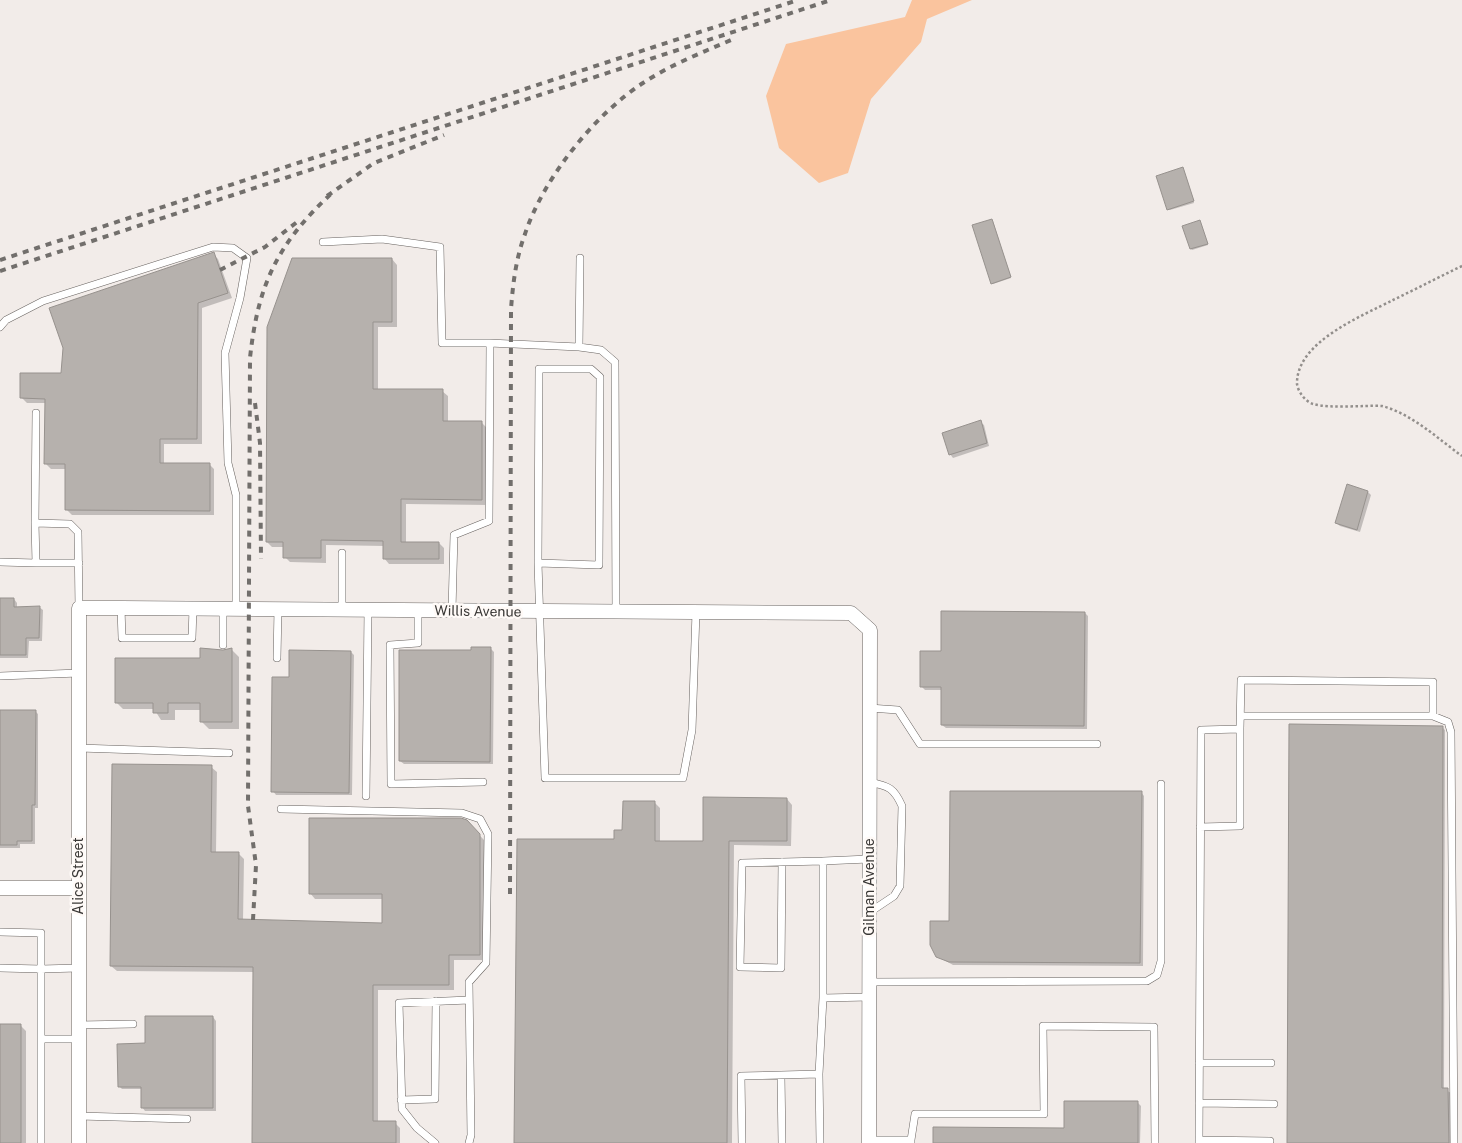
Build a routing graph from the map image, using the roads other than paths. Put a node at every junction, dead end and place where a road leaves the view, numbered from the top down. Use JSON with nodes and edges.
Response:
{"nodes":[{"id":1,"x":324,"y":242,"type":"dead end"},
{"id":2,"x":580,"y":258,"type":"dead end"},
{"id":3,"x":0,"y":327,"type":"edge"},
{"id":4,"x":490,"y":343,"type":"junction"},
{"id":5,"x":579,"y":347,"type":"junction"},
{"id":6,"x":36,"y":413,"type":"dead end"},
{"id":7,"x":35,"y":523,"type":"junction"},
{"id":8,"x":342,"y":553,"type":"dead end"},
{"id":9,"x":0,"y":562,"type":"edge"},
{"id":10,"x":36,"y":563,"type":"junction"},
{"id":11,"x":79,"y":563,"type":"junction"},
{"id":12,"x":538,"y":563,"type":"junction"},
{"id":13,"x":80,"y":608,"type":"junction"},
{"id":14,"x":121,"y":608,"type":"junction"},
{"id":15,"x":193,"y":608,"type":"junction"},
{"id":16,"x":230,"y":608,"type":"junction"},
{"id":17,"x":278,"y":609,"type":"junction"},
{"id":18,"x":342,"y":609,"type":"junction"},
{"id":19,"x":368,"y":610,"type":"junction"},
{"id":20,"x":418,"y":610,"type":"junction"},
{"id":21,"x":452,"y":610,"type":"junction"},
{"id":22,"x":541,"y":611,"type":"junction"},
{"id":23,"x":616,"y":612,"type":"junction"},
{"id":24,"x":696,"y":612,"type":"junction"},
{"id":25,"x":870,"y":630,"type":"joint"},
{"id":26,"x":223,"y":645,"type":"dead end"},
{"id":27,"x":277,"y":658,"type":"dead end"},
{"id":28,"x":79,"y":673,"type":"junction"},
{"id":29,"x":0,"y":676,"type":"edge"},
{"id":30,"x":870,"y":708,"type":"junction"},
{"id":31,"x":1240,"y":716,"type":"junction"},
{"id":32,"x":1433,"y":716,"type":"junction"},
{"id":33,"x":1240,"y":729,"type":"junction"},
{"id":34,"x":1097,"y":744,"type":"dead end"},
{"id":35,"x":79,"y":748,"type":"junction"},
{"id":36,"x":229,"y":753,"type":"dead end"},
{"id":37,"x":483,"y":782,"type":"dead end"},
{"id":38,"x":870,"y":782,"type":"junction"},
{"id":39,"x":1161,"y":784,"type":"dead end"},
{"id":40,"x":366,"y":796,"type":"dead end"},
{"id":41,"x":281,"y":809,"type":"dead end"},
{"id":42,"x":1200,"y":826,"type":"junction"},
{"id":43,"x":870,"y":859,"type":"junction"},
{"id":44,"x":823,"y":861,"type":"junction"},
{"id":45,"x":782,"y":862,"type":"junction"},
{"id":46,"x":0,"y":888,"type":"edge"},
{"id":47,"x":78,"y":888,"type":"junction"},
{"id":48,"x":869,"y":912,"type":"junction"},
{"id":49,"x":0,"y":932,"type":"edge"},
{"id":50,"x":0,"y":968,"type":"edge"},
{"id":51,"x":78,"y":968,"type":"junction"},
{"id":52,"x":41,"y":969,"type":"junction"},
{"id":53,"x":869,"y":982,"type":"junction"},
{"id":54,"x":869,"y":997,"type":"junction"},
{"id":55,"x":823,"y":998,"type":"junction"},
{"id":56,"x":469,"y":1000,"type":"junction"},
{"id":57,"x":436,"y":1001,"type":"junction"},
{"id":58,"x":133,"y":1024,"type":"dead end"},
{"id":59,"x":79,"y":1032,"type":"junction"},
{"id":60,"x":41,"y":1039,"type":"junction"},
{"id":61,"x":1199,"y":1062,"type":"junction"},
{"id":62,"x":1272,"y":1062,"type":"dead end"},
{"id":63,"x":819,"y":1074,"type":"junction"},
{"id":64,"x":781,"y":1076,"type":"junction"},
{"id":65,"x":402,"y":1100,"type":"junction"},
{"id":66,"x":1199,"y":1103,"type":"junction"},
{"id":67,"x":1274,"y":1104,"type":"dead end"},
{"id":68,"x":79,"y":1116,"type":"junction"},
{"id":69,"x":187,"y":1119,"type":"dead end"},
{"id":70,"x":869,"y":1141,"type":"edge"},
{"id":71,"x":911,"y":1141,"type":"edge"},
{"id":72,"x":1270,"y":1141,"type":"dead end"},
{"id":73,"x":1199,"y":1142,"type":"edge"},
{"id":74,"x":41,"y":1143,"type":"edge"},
{"id":75,"x":79,"y":1143,"type":"edge"},
{"id":76,"x":435,"y":1143,"type":"edge"},
{"id":77,"x":469,"y":1143,"type":"edge"},
{"id":78,"x":742,"y":1143,"type":"edge"},
{"id":79,"x":782,"y":1143,"type":"edge"},
{"id":80,"x":820,"y":1143,"type":"edge"},
{"id":81,"x":1155,"y":1143,"type":"edge"},
{"id":82,"x":1454,"y":1143,"type":"edge"}],
"edges":[{"from":1,"to":4,"type":"lane"},
{"from":2,"to":5,"type":"lane"},
{"from":3,"to":16,"type":"lane"},
{"from":4,"to":5,"type":"lane"},
{"from":4,"to":21,"type":"lane"},
{"from":5,"to":23,"type":"lane"},
{"from":6,"to":7,"type":"lane"},
{"from":7,"to":10,"type":"lane"},
{"from":7,"to":11,"type":"lane"},
{"from":8,"to":18,"type":"lane"},
{"from":9,"to":10,"type":"lane"},
{"from":10,"to":11,"type":"lane"},
{"from":11,"to":13,"type":"lane"},
{"from":12,"to":12,"type":"lane"},
{"from":12,"to":22,"type":"lane"},
{"from":13,"to":14,"type":"street","name":"Willis Avenue"},
{"from":13,"to":28,"type":"street","name":"Alice Street"},
{"from":14,"to":15,"type":"street","name":"Willis Avenue"},
{"from":14,"to":15,"type":"lane"},
{"from":15,"to":16,"type":"street","name":"Willis Avenue"},
{"from":16,"to":17,"type":"street","name":"Willis Avenue"},
{"from":16,"to":26,"type":"lane"},
{"from":17,"to":18,"type":"street","name":"Willis Avenue"},
{"from":17,"to":27,"type":"lane"},
{"from":18,"to":19,"type":"street","name":"Willis Avenue"},
{"from":19,"to":20,"type":"street","name":"Willis Avenue"},
{"from":19,"to":40,"type":"lane"},
{"from":20,"to":21,"type":"street","name":"Willis Avenue"},
{"from":20,"to":37,"type":"lane"},
{"from":21,"to":22,"type":"street","name":"Willis Avenue"},
{"from":22,"to":23,"type":"street","name":"Willis Avenue"},
{"from":22,"to":24,"type":"lane"},
{"from":23,"to":24,"type":"street","name":"Willis Avenue"},
{"from":24,"to":25,"type":"street","name":"Willis Avenue"},
{"from":25,"to":30,"type":"street","name":"Gilman Avenue"},
{"from":28,"to":29,"type":"lane"},
{"from":28,"to":35,"type":"street","name":"Alice Street"},
{"from":30,"to":34,"type":"lane"},
{"from":30,"to":38,"type":"street","name":"Gilman Avenue"},
{"from":31,"to":32,"type":"lane"},
{"from":31,"to":32,"type":"lane"},
{"from":31,"to":33,"type":"lane"},
{"from":32,"to":82,"type":"lane"},
{"from":33,"to":42,"type":"lane"},
{"from":33,"to":42,"type":"lane"},
{"from":35,"to":36,"type":"lane"},
{"from":35,"to":47,"type":"street","name":"Alice Street"},
{"from":38,"to":43,"type":"street","name":"Gilman Avenue"},
{"from":38,"to":48,"type":"lane"},
{"from":39,"to":53,"type":"lane"},
{"from":41,"to":56,"type":"lane"},
{"from":42,"to":61,"type":"lane"},
{"from":43,"to":44,"type":"lane"},
{"from":43,"to":48,"type":"street","name":"Gilman Avenue"},
{"from":44,"to":45,"type":"lane"},
{"from":44,"to":55,"type":"lane"},
{"from":45,"to":45,"type":"lane"},
{"from":46,"to":47,"type":"street"},
{"from":47,"to":51,"type":"street","name":"Alice Street"},
{"from":48,"to":53,"type":"street","name":"Gilman Avenue"},
{"from":49,"to":52,"type":"lane"},
{"from":50,"to":52,"type":"lane"},
{"from":51,"to":52,"type":"lane"},
{"from":51,"to":59,"type":"street","name":"Alice Street"},
{"from":52,"to":60,"type":"lane"},
{"from":53,"to":54,"type":"street","name":"Gilman Avenue"},
{"from":54,"to":55,"type":"lane"},
{"from":54,"to":70,"type":"street","name":"Gilman Avenue"},
{"from":55,"to":63,"type":"lane"},
{"from":56,"to":57,"type":"lane"},
{"from":56,"to":77,"type":"lane"},
{"from":57,"to":65,"type":"lane"},
{"from":57,"to":65,"type":"lane"},
{"from":58,"to":59,"type":"lane"},
{"from":59,"to":60,"type":"lane"},
{"from":59,"to":68,"type":"street","name":"Alice Street"},
{"from":60,"to":74,"type":"lane"},
{"from":61,"to":62,"type":"lane"},
{"from":61,"to":66,"type":"lane"},
{"from":63,"to":64,"type":"lane"},
{"from":63,"to":80,"type":"lane"},
{"from":64,"to":78,"type":"lane"},
{"from":64,"to":79,"type":"lane"},
{"from":65,"to":76,"type":"lane"},
{"from":66,"to":67,"type":"lane"},
{"from":66,"to":73,"type":"lane"},
{"from":68,"to":69,"type":"lane"},
{"from":68,"to":75,"type":"street","name":"Alice Street"},
{"from":70,"to":71,"type":"lane"},
{"from":71,"to":81,"type":"lane"},
{"from":72,"to":73,"type":"lane"}]}
